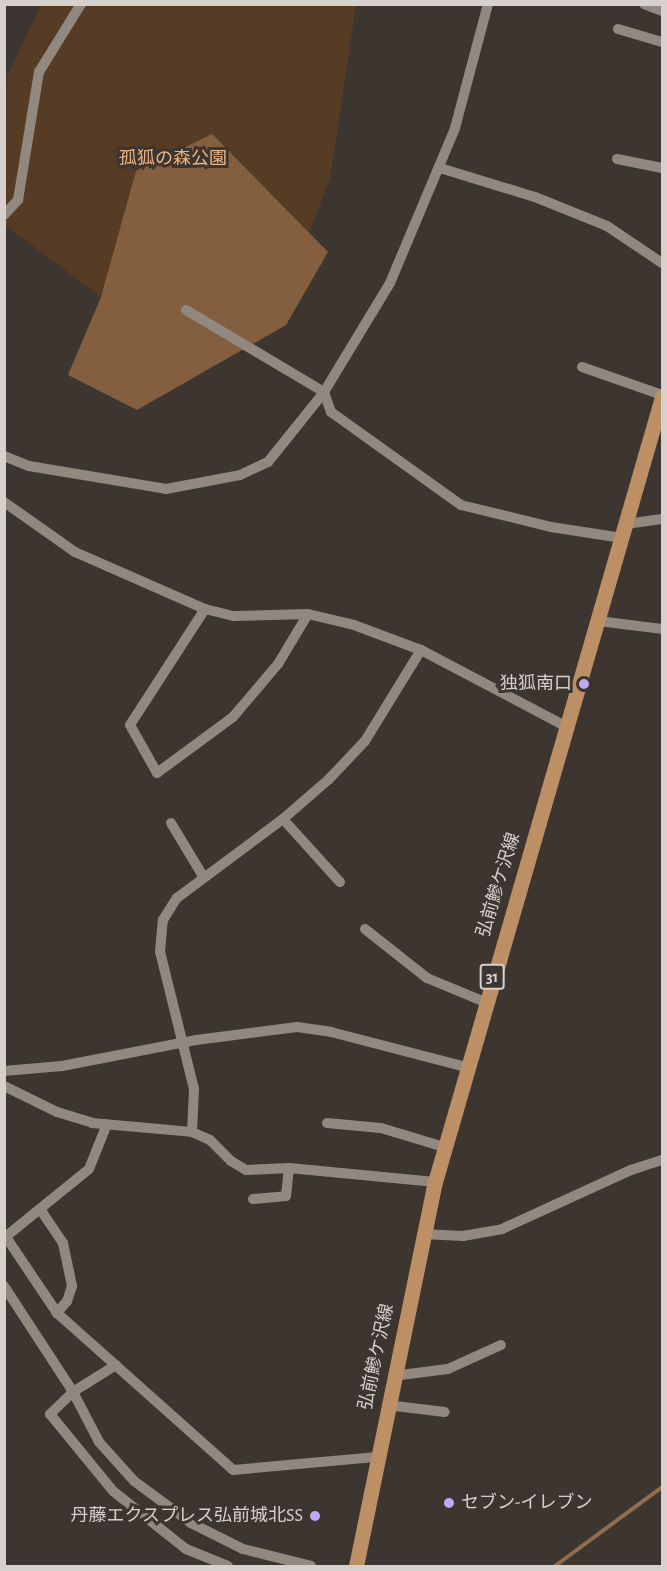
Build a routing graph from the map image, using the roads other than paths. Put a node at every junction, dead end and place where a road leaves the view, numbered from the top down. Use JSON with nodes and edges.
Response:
{"nodes":[{"id":1,"x":81,"y":4,"type":"edge"},
{"id":2,"x":488,"y":4,"type":"edge"},
{"id":3,"x":644,"y":4,"type":"edge"},
{"id":4,"x":663,"y":10,"type":"edge"},
{"id":5,"x":618,"y":29,"type":"dead end"},
{"id":6,"x":663,"y":42,"type":"edge"},
{"id":7,"x":617,"y":159,"type":"dead end"},
{"id":8,"x":440,"y":168,"type":"junction"},
{"id":9,"x":663,"y":168,"type":"edge"},
{"id":10,"x":4,"y":215,"type":"edge"},
{"id":11,"x":663,"y":263,"type":"edge"},
{"id":12,"x":186,"y":310,"type":"dead end"},
{"id":13,"x":582,"y":367,"type":"dead end"},
{"id":14,"x":324,"y":392,"type":"junction"},
{"id":15,"x":663,"y":396,"type":"edge"},
{"id":16,"x":657,"y":434,"type":"edge"},
{"id":17,"x":4,"y":456,"type":"edge"},
{"id":18,"x":4,"y":502,"type":"edge"},
{"id":19,"x":663,"y":519,"type":"edge"},
{"id":20,"x":624,"y":531,"type":"junction"},
{"id":21,"x":205,"y":609,"type":"junction"},
{"id":22,"x":308,"y":614,"type":"junction"},
{"id":23,"x":598,"y":621,"type":"junction"},
{"id":24,"x":663,"y":628,"type":"edge"},
{"id":25,"x":421,"y":650,"type":"junction"},
{"id":26,"x":567,"y":727,"type":"junction"},
{"id":27,"x":283,"y":819,"type":"junction"},
{"id":28,"x":171,"y":823,"type":"dead end"},
{"id":29,"x":203,"y":876,"type":"junction"},
{"id":30,"x":340,"y":882,"type":"dead end"},
{"id":31,"x":365,"y":929,"type":"dead end"},
{"id":32,"x":485,"y":1002,"type":"junction"},
{"id":33,"x":183,"y":1043,"type":"junction"},
{"id":34,"x":466,"y":1067,"type":"junction"},
{"id":35,"x":4,"y":1071,"type":"edge"},
{"id":36,"x":4,"y":1086,"type":"edge"},
{"id":37,"x":327,"y":1123,"type":"dead end"},
{"id":38,"x":107,"y":1124,"type":"junction"},
{"id":39,"x":192,"y":1132,"type":"junction"},
{"id":40,"x":444,"y":1147,"type":"junction"},
{"id":41,"x":663,"y":1160,"type":"edge"},
{"id":42,"x":289,"y":1168,"type":"junction"},
{"id":43,"x":435,"y":1182,"type":"junction"},
{"id":44,"x":253,"y":1199,"type":"dead end"},
{"id":45,"x":40,"y":1209,"type":"junction"},
{"id":46,"x":423,"y":1234,"type":"junction"},
{"id":47,"x":5,"y":1237,"type":"edge"},
{"id":48,"x":4,"y":1286,"type":"edge"},
{"id":49,"x":57,"y":1313,"type":"junction"},
{"id":50,"x":501,"y":1345,"type":"dead end"},
{"id":51,"x":116,"y":1365,"type":"junction"},
{"id":52,"x":393,"y":1376,"type":"junction"},
{"id":53,"x":73,"y":1392,"type":"junction"},
{"id":54,"x":387,"y":1405,"type":"junction"},
{"id":55,"x":445,"y":1412,"type":"dead end"},
{"id":56,"x":377,"y":1457,"type":"junction"},
{"id":57,"x":228,"y":1566,"type":"edge"},
{"id":58,"x":311,"y":1566,"type":"edge"},
{"id":59,"x":356,"y":1566,"type":"edge"}],
"edges":[{"from":1,"to":10,"type":"street"},
{"from":2,"to":8,"type":"street"},
{"from":3,"to":4,"type":"street"},
{"from":5,"to":6,"type":"street"},
{"from":7,"to":9,"type":"street"},
{"from":8,"to":11,"type":"street"},
{"from":8,"to":14,"type":"street"},
{"from":12,"to":14,"type":"street"},
{"from":13,"to":15,"type":"street"},
{"from":14,"to":17,"type":"street"},
{"from":14,"to":20,"type":"street"},
{"from":15,"to":16,"type":"main road","name":"弘前鰺ケ沢線","number":"31"},
{"from":16,"to":20,"type":"main road","name":"弘前鰺ケ沢線","number":"31"},
{"from":18,"to":21,"type":"street"},
{"from":19,"to":20,"type":"street"},
{"from":20,"to":23,"type":"main road","name":"弘前鰺ケ沢線","number":"31"},
{"from":21,"to":22,"type":"street"},
{"from":21,"to":22,"type":"street"},
{"from":22,"to":25,"type":"street"},
{"from":23,"to":24,"type":"street"},
{"from":23,"to":26,"type":"main road","name":"弘前鰺ケ沢線","number":"31"},
{"from":25,"to":26,"type":"street"},
{"from":25,"to":27,"type":"street"},
{"from":26,"to":32,"type":"main road","name":"弘前鰺ケ沢線","number":"31"},
{"from":27,"to":29,"type":"street"},
{"from":27,"to":30,"type":"street"},
{"from":28,"to":29,"type":"street"},
{"from":29,"to":33,"type":"street"},
{"from":31,"to":32,"type":"street"},
{"from":32,"to":34,"type":"main road","name":"弘前鰺ケ沢線","number":"31"},
{"from":33,"to":34,"type":"street"},
{"from":33,"to":35,"type":"street"},
{"from":33,"to":39,"type":"street"},
{"from":34,"to":40,"type":"main road","name":"弘前鰺ケ沢線","number":"31"},
{"from":36,"to":38,"type":"street"},
{"from":37,"to":40,"type":"street"},
{"from":38,"to":39,"type":"street"},
{"from":38,"to":45,"type":"street"},
{"from":39,"to":42,"type":"street"},
{"from":40,"to":43,"type":"main road","name":"弘前鰺ケ沢線","number":"31"},
{"from":41,"to":46,"type":"street"},
{"from":42,"to":43,"type":"street"},
{"from":42,"to":44,"type":"street"},
{"from":43,"to":46,"type":"main road","name":"弘前鰺ケ沢線","number":"31"},
{"from":45,"to":47,"type":"street"},
{"from":45,"to":49,"type":"street"},
{"from":46,"to":52,"type":"main road","name":"弘前鰺ケ沢線","number":"31"},
{"from":47,"to":49,"type":"street"},
{"from":48,"to":53,"type":"street"},
{"from":49,"to":51,"type":"street"},
{"from":50,"to":52,"type":"street"},
{"from":51,"to":53,"type":"street"},
{"from":51,"to":56,"type":"street"},
{"from":52,"to":54,"type":"main road","name":"弘前鰺ケ沢線","number":"31"},
{"from":53,"to":57,"type":"street"},
{"from":53,"to":58,"type":"street"},
{"from":54,"to":55,"type":"street"},
{"from":54,"to":56,"type":"main road","name":"弘前鰺ケ沢線","number":"31"},
{"from":56,"to":59,"type":"main road","name":"弘前鰺ケ沢線","number":"31"}]}
